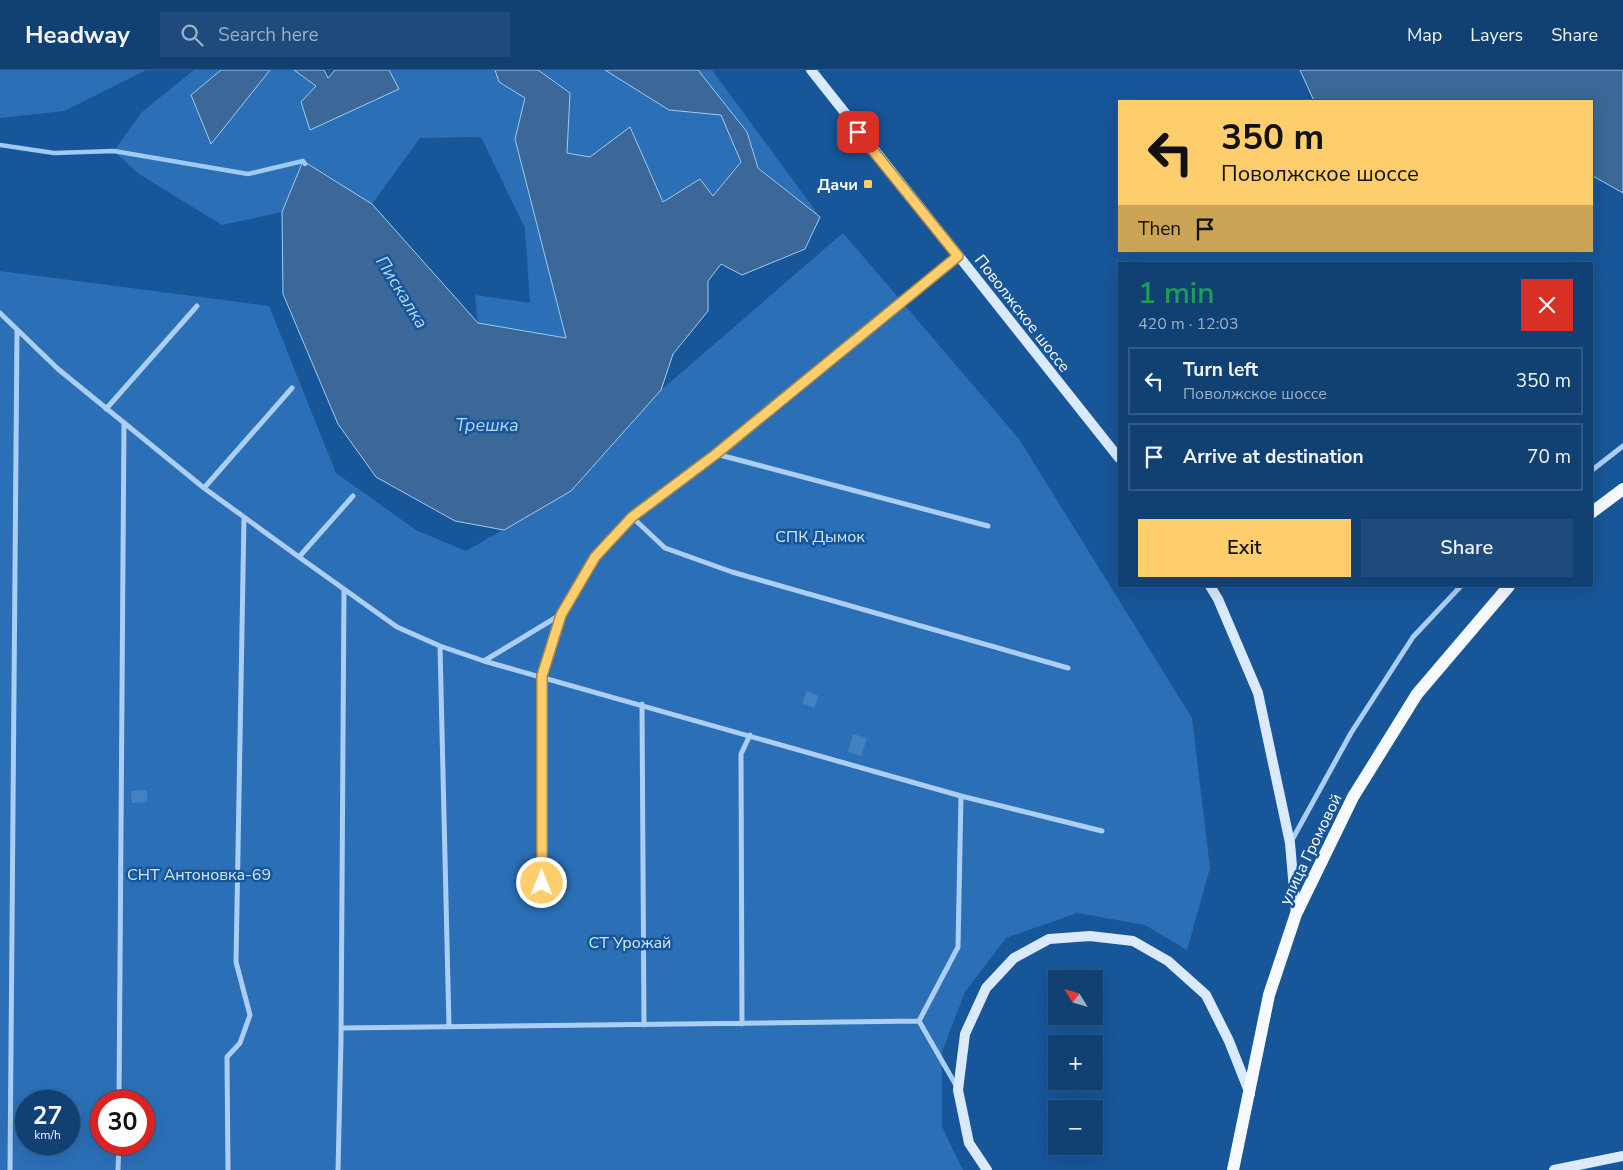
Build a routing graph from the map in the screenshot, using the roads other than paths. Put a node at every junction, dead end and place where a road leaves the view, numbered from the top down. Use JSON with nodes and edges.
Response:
{"nodes":[{"id":1,"x":810,"y":70,"type":"edge"},
{"id":2,"x":958,"y":256,"type":"junction"},
{"id":3,"x":196,"y":306,"type":"dead end"},
{"id":4,"x":0,"y":313,"type":"edge"},
{"id":5,"x":17,"y":330,"type":"junction"},
{"id":6,"x":292,"y":388,"type":"dead end"},
{"id":7,"x":106,"y":409,"type":"junction"},
{"id":8,"x":124,"y":423,"type":"junction"},
{"id":9,"x":1623,"y":446,"type":"edge"},
{"id":10,"x":716,"y":454,"type":"junction"},
{"id":11,"x":1118,"y":457,"type":"edge"},
{"id":12,"x":1593,"y":469,"type":"edge"},
{"id":13,"x":204,"y":488,"type":"junction"},
{"id":14,"x":1623,"y":489,"type":"edge"},
{"id":15,"x":353,"y":496,"type":"dead end"},
{"id":16,"x":1593,"y":512,"type":"edge"},
{"id":17,"x":632,"y":517,"type":"junction"},
{"id":18,"x":244,"y":518,"type":"junction"},
{"id":19,"x":988,"y":526,"type":"dead end"},
{"id":20,"x":299,"y":557,"type":"junction"},
{"id":21,"x":1211,"y":587,"type":"edge"},
{"id":22,"x":1460,"y":587,"type":"edge"},
{"id":23,"x":1508,"y":587,"type":"edge"},
{"id":24,"x":344,"y":589,"type":"junction"},
{"id":25,"x":561,"y":615,"type":"junction"},
{"id":26,"x":440,"y":646,"type":"junction"},
{"id":27,"x":484,"y":661,"type":"junction"},
{"id":28,"x":1068,"y":668,"type":"dead end"},
{"id":29,"x":542,"y":676,"type":"junction"},
{"id":30,"x":642,"y":704,"type":"junction"},
{"id":31,"x":750,"y":735,"type":"junction"},
{"id":32,"x":961,"y":796,"type":"junction"},
{"id":33,"x":1102,"y":831,"type":"dead end"},
{"id":34,"x":1290,"y":843,"type":"junction"},
{"id":35,"x":542,"y":883,"type":"dead end"},
{"id":36,"x":1296,"y":914,"type":"junction"},
{"id":37,"x":919,"y":1021,"type":"junction"},
{"id":38,"x":742,"y":1024,"type":"junction"},
{"id":39,"x":644,"y":1025,"type":"junction"},
{"id":40,"x":449,"y":1027,"type":"junction"},
{"id":41,"x":342,"y":1028,"type":"junction"},
{"id":42,"x":119,"y":1090,"type":"edge"},
{"id":43,"x":958,"y":1090,"type":"junction"},
{"id":44,"x":1250,"y":1095,"type":"junction"},
{"id":45,"x":119,"y":1155,"type":"edge"},
{"id":46,"x":1623,"y":1156,"type":"edge"},
{"id":47,"x":10,"y":1170,"type":"edge"},
{"id":48,"x":118,"y":1170,"type":"edge"},
{"id":49,"x":228,"y":1170,"type":"edge"},
{"id":50,"x":338,"y":1170,"type":"edge"},
{"id":51,"x":987,"y":1170,"type":"edge"},
{"id":52,"x":1233,"y":1170,"type":"edge"},
{"id":53,"x":1554,"y":1170,"type":"edge"}],
"edges":[{"from":1,"to":2,"type":"main road","name":"Поволжское шоссе"},
{"from":2,"to":10,"type":"street"},
{"from":2,"to":11,"type":"main road","name":"Поволжское шоссе"},
{"from":3,"to":7,"type":"street"},
{"from":4,"to":5,"type":"street"},
{"from":5,"to":7,"type":"street"},
{"from":5,"to":47,"type":"street"},
{"from":6,"to":13,"type":"street"},
{"from":7,"to":8,"type":"street"},
{"from":8,"to":13,"type":"street"},
{"from":8,"to":42,"type":"street"},
{"from":9,"to":12,"type":"street"},
{"from":10,"to":17,"type":"street"},
{"from":10,"to":19,"type":"street"},
{"from":13,"to":18,"type":"street"},
{"from":14,"to":16,"type":"main road"},
{"from":15,"to":20,"type":"street"},
{"from":17,"to":25,"type":"street"},
{"from":17,"to":28,"type":"street"},
{"from":18,"to":20,"type":"street"},
{"from":18,"to":49,"type":"street"},
{"from":20,"to":24,"type":"street"},
{"from":21,"to":34,"type":"main road"},
{"from":22,"to":34,"type":"street"},
{"from":23,"to":36,"type":"main road","name":"улица Громовой"},
{"from":24,"to":26,"type":"street"},
{"from":24,"to":41,"type":"street"},
{"from":25,"to":27,"type":"street"},
{"from":25,"to":29,"type":"street"},
{"from":26,"to":27,"type":"street"},
{"from":26,"to":40,"type":"street"},
{"from":27,"to":29,"type":"street"},
{"from":29,"to":30,"type":"street"},
{"from":29,"to":35,"type":"street"},
{"from":30,"to":31,"type":"street"},
{"from":30,"to":39,"type":"street"},
{"from":31,"to":32,"type":"street"},
{"from":31,"to":38,"type":"street"},
{"from":32,"to":33,"type":"street"},
{"from":32,"to":37,"type":"street"},
{"from":34,"to":36,"type":"main road"},
{"from":36,"to":44,"type":"main road","name":"улица Громовой"},
{"from":37,"to":38,"type":"street"},
{"from":37,"to":43,"type":"street"},
{"from":38,"to":39,"type":"street"},
{"from":39,"to":40,"type":"street"},
{"from":40,"to":41,"type":"street"},
{"from":41,"to":50,"type":"street"},
{"from":43,"to":44,"type":"main road"},
{"from":43,"to":51,"type":"main road"},
{"from":44,"to":52,"type":"main road","name":"улица Громовой"},
{"from":45,"to":48,"type":"street"},
{"from":46,"to":53,"type":"main road"}]}
